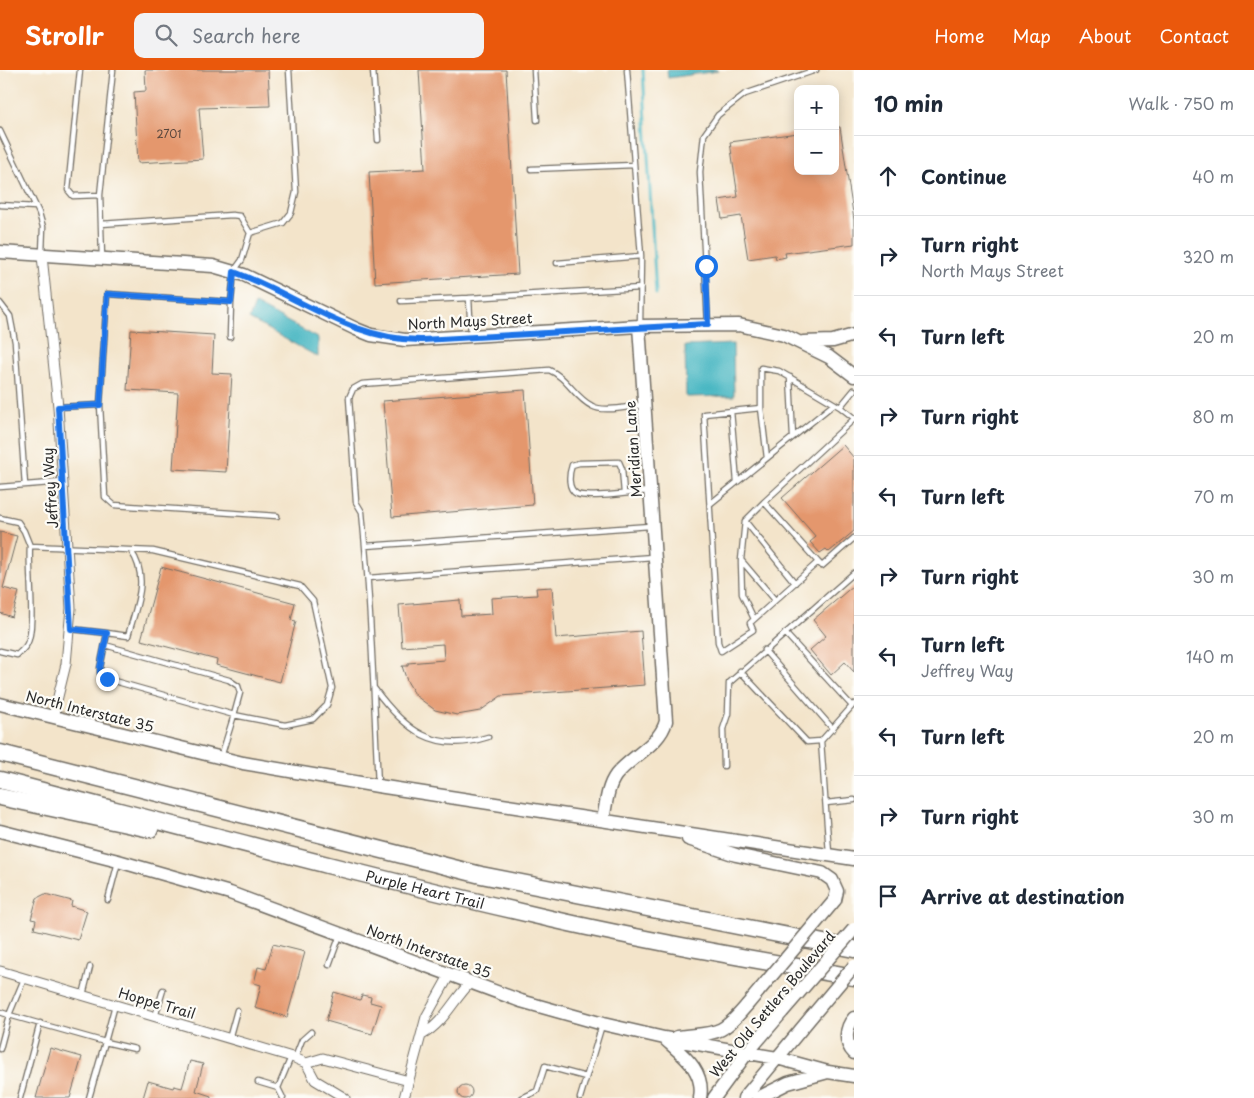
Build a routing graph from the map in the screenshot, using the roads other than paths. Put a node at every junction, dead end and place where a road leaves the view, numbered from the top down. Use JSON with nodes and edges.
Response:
{"nodes":[{"id":1,"x":80,"y":70,"type":"edge"},
{"id":2,"x":113,"y":70,"type":"edge"},
{"id":3,"x":289,"y":70,"type":"edge"},
{"id":4,"x":373,"y":70,"type":"edge"},
{"id":5,"x":534,"y":70,"type":"edge"},
{"id":6,"x":627,"y":70,"type":"edge"},
{"id":7,"x":816,"y":70,"type":"edge"},
{"id":8,"x":537,"y":120,"type":"dead end"},
{"id":9,"x":0,"y":131,"type":"edge"},
{"id":10,"x":378,"y":140,"type":"dead end"},
{"id":11,"x":634,"y":165,"type":"junction"},
{"id":12,"x":531,"y":169,"type":"dead end"},
{"id":13,"x":100,"y":195,"type":"junction"},
{"id":14,"x":0,"y":205,"type":"edge"},
{"id":15,"x":36,"y":207,"type":"junction"},
{"id":16,"x":101,"y":224,"type":"junction"},
{"id":17,"x":250,"y":233,"type":"junction"},
{"id":18,"x":0,"y":252,"type":"edge"},
{"id":19,"x":42,"y":256,"type":"junction"},
{"id":20,"x":642,"y":256,"type":"junction"},
{"id":21,"x":102,"y":258,"type":"junction"},
{"id":22,"x":557,"y":263,"type":"dead end"},
{"id":23,"x":234,"y":272,"type":"junction"},
{"id":24,"x":640,"y":288,"type":"junction"},
{"id":25,"x":468,"y":298,"type":"junction"},
{"id":26,"x":401,"y":301,"type":"dead end"},
{"id":27,"x":231,"y":302,"type":"junction"},
{"id":28,"x":0,"y":303,"type":"edge"},
{"id":29,"x":708,"y":324,"type":"junction"},
{"id":30,"x":640,"y":326,"type":"junction"},
{"id":31,"x":659,"y":326,"type":"junction"},
{"id":32,"x":620,"y":327,"type":"junction"},
{"id":33,"x":854,"y":335,"type":"edge"},
{"id":34,"x":230,"y":337,"type":"dead end"},
{"id":35,"x":471,"y":337,"type":"junction"},
{"id":36,"x":800,"y":342,"type":"junction"},
{"id":37,"x":640,"y":350,"type":"junction"},
{"id":38,"x":854,"y":376,"type":"edge"},
{"id":39,"x":790,"y":377,"type":"junction"},
{"id":40,"x":854,"y":390,"type":"edge"},
{"id":41,"x":834,"y":404,"type":"junction"},
{"id":42,"x":100,"y":405,"type":"junction"},
{"id":43,"x":645,"y":405,"type":"junction"},
{"id":44,"x":58,"y":407,"type":"junction"},
{"id":45,"x":840,"y":407,"type":"junction"},
{"id":46,"x":760,"y":408,"type":"junction"},
{"id":47,"x":731,"y":411,"type":"junction"},
{"id":48,"x":854,"y":418,"type":"edge"},
{"id":49,"x":793,"y":437,"type":"junction"},
{"id":50,"x":767,"y":458,"type":"junction"},
{"id":51,"x":63,"y":482,"type":"junction"},
{"id":52,"x":737,"y":482,"type":"junction"},
{"id":53,"x":26,"y":485,"type":"junction"},
{"id":54,"x":0,"y":487,"type":"edge"},
{"id":55,"x":650,"y":491,"type":"junction"},
{"id":56,"x":624,"y":493,"type":"junction"},
{"id":57,"x":764,"y":502,"type":"junction"},
{"id":58,"x":710,"y":504,"type":"junction"},
{"id":59,"x":276,"y":516,"type":"dead end"},
{"id":60,"x":0,"y":518,"type":"edge"},
{"id":61,"x":745,"y":521,"type":"junction"},
{"id":62,"x":653,"y":525,"type":"junction"},
{"id":63,"x":854,"y":538,"type":"edge"},
{"id":64,"x":30,"y":546,"type":"junction"},
{"id":65,"x":366,"y":546,"type":"junction"},
{"id":66,"x":67,"y":548,"type":"junction"},
{"id":67,"x":131,"y":551,"type":"junction"},
{"id":68,"x":655,"y":557,"type":"junction"},
{"id":69,"x":741,"y":560,"type":"junction"},
{"id":70,"x":818,"y":562,"type":"junction"},
{"id":71,"x":854,"y":573,"type":"edge"},
{"id":72,"x":368,"y":578,"type":"junction"},
{"id":73,"x":795,"y":583,"type":"junction"},
{"id":74,"x":775,"y":600,"type":"junction"},
{"id":75,"x":754,"y":619,"type":"junction"},
{"id":76,"x":71,"y":629,"type":"junction"},
{"id":77,"x":107,"y":633,"type":"junction"},
{"id":78,"x":785,"y":633,"type":"junction"},
{"id":79,"x":105,"y":645,"type":"junction"},
{"id":80,"x":764,"y":650,"type":"junction"},
{"id":81,"x":0,"y":652,"type":"edge"},
{"id":82,"x":740,"y":671,"type":"junction"},
{"id":83,"x":374,"y":687,"type":"junction"},
{"id":84,"x":0,"y":704,"type":"edge"},
{"id":85,"x":853,"y":705,"type":"edge"},
{"id":86,"x":234,"y":715,"type":"junction"},
{"id":87,"x":53,"y":717,"type":"junction"},
{"id":88,"x":833,"y":729,"type":"junction"},
{"id":89,"x":488,"y":737,"type":"dead end"},
{"id":90,"x":821,"y":741,"type":"junction"},
{"id":91,"x":0,"y":753,"type":"edge"},
{"id":92,"x":220,"y":758,"type":"junction"},
{"id":93,"x":724,"y":766,"type":"dead end"},
{"id":94,"x":0,"y":780,"type":"edge"},
{"id":95,"x":378,"y":786,"type":"junction"},
{"id":96,"x":0,"y":797,"type":"edge"},
{"id":97,"x":854,"y":800,"type":"edge"},
{"id":98,"x":607,"y":803,"type":"junction"},
{"id":99,"x":826,"y":803,"type":"junction"},
{"id":100,"x":586,"y":818,"type":"junction"},
{"id":101,"x":603,"y":820,"type":"junction"},
{"id":102,"x":657,"y":828,"type":"junction"},
{"id":103,"x":0,"y":831,"type":"edge"},
{"id":104,"x":829,"y":855,"type":"junction"},
{"id":105,"x":854,"y":859,"type":"edge"},
{"id":106,"x":118,"y":861,"type":"junction"},
{"id":107,"x":343,"y":868,"type":"junction"},
{"id":108,"x":108,"y":900,"type":"dead end"},
{"id":109,"x":854,"y":929,"type":"edge"},
{"id":110,"x":340,"y":934,"type":"junction"},
{"id":111,"x":853,"y":949,"type":"edge"},
{"id":112,"x":730,"y":956,"type":"junction"},
{"id":113,"x":329,"y":965,"type":"dead end"},
{"id":114,"x":854,"y":966,"type":"edge"},
{"id":115,"x":90,"y":968,"type":"dead end"},
{"id":116,"x":0,"y":971,"type":"edge"},
{"id":117,"x":450,"y":974,"type":"junction"},
{"id":118,"x":854,"y":977,"type":"edge"},
{"id":119,"x":24,"y":979,"type":"junction"},
{"id":120,"x":471,"y":982,"type":"junction"},
{"id":121,"x":854,"y":984,"type":"edge"},
{"id":122,"x":163,"y":990,"type":"dead end"},
{"id":123,"x":83,"y":996,"type":"junction"},
{"id":124,"x":115,"y":1006,"type":"junction"},
{"id":125,"x":237,"y":1010,"type":"dead end"},
{"id":126,"x":0,"y":1012,"type":"edge"},
{"id":127,"x":9,"y":1015,"type":"junction"},
{"id":128,"x":155,"y":1017,"type":"junction"},
{"id":129,"x":852,"y":1021,"type":"edge"},
{"id":130,"x":40,"y":1024,"type":"junction"},
{"id":131,"x":603,"y":1024,"type":"junction"},
{"id":132,"x":311,"y":1032,"type":"dead end"},
{"id":133,"x":422,"y":1035,"type":"junction"},
{"id":134,"x":229,"y":1038,"type":"junction"},
{"id":135,"x":664,"y":1038,"type":"junction"},
{"id":136,"x":105,"y":1042,"type":"junction"},
{"id":137,"x":0,"y":1049,"type":"edge"},
{"id":138,"x":135,"y":1049,"type":"dead end"},
{"id":139,"x":854,"y":1052,"type":"edge"},
{"id":140,"x":747,"y":1053,"type":"junction"},
{"id":141,"x":293,"y":1058,"type":"junction"},
{"id":142,"x":778,"y":1058,"type":"junction"},
{"id":143,"x":306,"y":1063,"type":"junction"},
{"id":144,"x":828,"y":1072,"type":"junction"},
{"id":145,"x":854,"y":1076,"type":"edge"},
{"id":146,"x":586,"y":1077,"type":"junction"},
{"id":147,"x":409,"y":1081,"type":"junction"},
{"id":148,"x":258,"y":1082,"type":"dead end"},
{"id":149,"x":278,"y":1088,"type":"junction"},
{"id":150,"x":20,"y":1098,"type":"edge"},
{"id":151,"x":89,"y":1098,"type":"edge"},
{"id":152,"x":283,"y":1098,"type":"edge"},
{"id":153,"x":346,"y":1098,"type":"edge"},
{"id":154,"x":404,"y":1098,"type":"edge"},
{"id":155,"x":522,"y":1098,"type":"edge"},
{"id":156,"x":580,"y":1098,"type":"edge"},
{"id":157,"x":700,"y":1098,"type":"edge"},
{"id":158,"x":714,"y":1098,"type":"edge"},
{"id":159,"x":744,"y":1098,"type":"edge"},
{"id":160,"x":758,"y":1098,"type":"edge"}],
"edges":[{"from":1,"to":13,"type":"lane"},
{"from":2,"to":13,"type":"lane"},
{"from":3,"to":17,"type":"lane"},
{"from":4,"to":10,"type":"lane"},
{"from":5,"to":8,"type":"lane"},
{"from":6,"to":11,"type":"lane","name":"Meridian Lane"},
{"from":7,"to":29,"type":"lane"},
{"from":9,"to":15,"type":"lane"},
{"from":11,"to":12,"type":"lane"},
{"from":11,"to":20,"type":"lane","name":"Meridian Lane"},
{"from":13,"to":16,"type":"lane"},
{"from":14,"to":15,"type":"lane"},
{"from":15,"to":19,"type":"lane"},
{"from":16,"to":17,"type":"lane"},
{"from":16,"to":21,"type":"lane"},
{"from":17,"to":23,"type":"lane"},
{"from":18,"to":19,"type":"main road","name":"North Mays Street"},
{"from":19,"to":21,"type":"main road","name":"North Mays Street"},
{"from":19,"to":44,"type":"street","name":"Jeffrey Way"},
{"from":20,"to":22,"type":"lane"},
{"from":20,"to":24,"type":"lane","name":"Meridian Lane"},
{"from":21,"to":23,"type":"main road","name":"North Mays Street"},
{"from":23,"to":27,"type":"lane"},
{"from":23,"to":35,"type":"main road","name":"North Mays Street"},
{"from":24,"to":25,"type":"lane"},
{"from":24,"to":30,"type":"lane","name":"Meridian Lane"},
{"from":25,"to":26,"type":"lane"},
{"from":25,"to":35,"type":"lane"},
{"from":27,"to":34,"type":"lane"},
{"from":27,"to":42,"type":"lane"},
{"from":28,"to":53,"type":"lane"},
{"from":29,"to":31,"type":"main road","name":"North Mays Street"},
{"from":29,"to":36,"type":"main road","name":"North Mays Street"},
{"from":30,"to":31,"type":"main road","name":"North Mays Street"},
{"from":30,"to":32,"type":"main road","name":"North Mays Street"},
{"from":30,"to":37,"type":"main road","name":"Meridian Lane"},
{"from":31,"to":37,"type":"main road"},
{"from":32,"to":35,"type":"main road","name":"North Mays Street"},
{"from":32,"to":37,"type":"main road"},
{"from":33,"to":36,"type":"main road"},
{"from":36,"to":38,"type":"main road","name":"North Mays Street"},
{"from":37,"to":43,"type":"main road","name":"Meridian Lane"},
{"from":39,"to":41,"type":"lane"},
{"from":39,"to":46,"type":"lane"},
{"from":39,"to":49,"type":"lane"},
{"from":40,"to":45,"type":"lane"},
{"from":41,"to":45,"type":"lane"},
{"from":41,"to":49,"type":"lane"},
{"from":42,"to":44,"type":"lane"},
{"from":42,"to":59,"type":"lane"},
{"from":43,"to":55,"type":"main road","name":"Meridian Lane"},
{"from":43,"to":65,"type":"lane"},
{"from":44,"to":51,"type":"street","name":"Jeffrey Way"},
{"from":45,"to":48,"type":"lane"},
{"from":46,"to":47,"type":"lane"},
{"from":46,"to":50,"type":"lane"},
{"from":47,"to":52,"type":"lane"},
{"from":47,"to":58,"type":"lane"},
{"from":48,"to":57,"type":"lane"},
{"from":49,"to":50,"type":"lane"},
{"from":50,"to":52,"type":"lane"},
{"from":51,"to":53,"type":"lane"},
{"from":51,"to":66,"type":"street","name":"Jeffrey Way"},
{"from":52,"to":58,"type":"lane"},
{"from":53,"to":54,"type":"lane"},
{"from":55,"to":56,"type":"lane"},
{"from":55,"to":62,"type":"main road","name":"Meridian Lane"},
{"from":56,"to":56,"type":"lane"},
{"from":57,"to":61,"type":"lane"},
{"from":57,"to":70,"type":"lane"},
{"from":58,"to":75,"type":"lane"},
{"from":60,"to":64,"type":"lane"},
{"from":61,"to":69,"type":"lane"},
{"from":61,"to":73,"type":"lane"},
{"from":62,"to":65,"type":"lane"},
{"from":62,"to":68,"type":"main road","name":"Meridian Lane"},
{"from":63,"to":70,"type":"lane"},
{"from":64,"to":66,"type":"lane"},
{"from":64,"to":81,"type":"lane"},
{"from":65,"to":72,"type":"lane"},
{"from":66,"to":67,"type":"lane"},
{"from":66,"to":76,"type":"street","name":"Jeffrey Way"},
{"from":67,"to":77,"type":"lane"},
{"from":67,"to":86,"type":"lane"},
{"from":68,"to":72,"type":"lane"},
{"from":68,"to":98,"type":"main road","name":"Meridian Lane"},
{"from":69,"to":74,"type":"lane"},
{"from":69,"to":75,"type":"lane"},
{"from":70,"to":73,"type":"lane"},
{"from":71,"to":78,"type":"lane"},
{"from":72,"to":83,"type":"lane"},
{"from":73,"to":74,"type":"lane"},
{"from":74,"to":75,"type":"lane"},
{"from":76,"to":77,"type":"lane"},
{"from":76,"to":87,"type":"street","name":"Jeffrey Way"},
{"from":77,"to":79,"type":"lane"},
{"from":78,"to":80,"type":"lane"},
{"from":78,"to":85,"type":"lane"},
{"from":79,"to":86,"type":"lane"},
{"from":79,"to":86,"type":"lane"},
{"from":80,"to":82,"type":"lane"},
{"from":80,"to":88,"type":"lane"},
{"from":82,"to":90,"type":"lane"},
{"from":82,"to":93,"type":"lane"},
{"from":83,"to":89,"type":"lane"},
{"from":83,"to":95,"type":"lane"},
{"from":84,"to":87,"type":"main road","name":"North Interstate 35"},
{"from":85,"to":88,"type":"lane"},
{"from":86,"to":92,"type":"lane"},
{"from":87,"to":92,"type":"main road","name":"North Interstate 35"},
{"from":88,"to":90,"type":"lane"},
{"from":90,"to":99,"type":"lane"},
{"from":91,"to":111,"type":"highway","name":"Purple Heart Trail"},
{"from":92,"to":95,"type":"main road","name":"North Interstate 35"},
{"from":94,"to":107,"type":"highway","name":"Purple Heart Trail"},
{"from":95,"to":100,"type":"main road","name":"North Interstate 35"},
{"from":96,"to":107,"type":"highway"},
{"from":97,"to":99,"type":"lane"},
{"from":98,"to":100,"type":"main road"},
{"from":98,"to":101,"type":"main road","name":"Meridian Lane"},
{"from":99,"to":104,"type":"lane"},
{"from":100,"to":101,"type":"main road","name":"North Interstate 35"},
{"from":101,"to":102,"type":"main road","name":"North Interstate 35"},
{"from":102,"to":104,"type":"main road","name":"North Interstate 35"},
{"from":102,"to":135,"type":"main road","bridge":true},
{"from":103,"to":106,"type":"main road","name":"North Interstate 35"},
{"from":104,"to":105,"type":"main road","name":"North Interstate 35"},
{"from":106,"to":108,"type":"lane"},
{"from":106,"to":110,"type":"main road","name":"North Interstate 35"},
{"from":107,"to":112,"type":"highway","name":"Purple Heart Trail"},
{"from":109,"to":140,"type":"main road","name":"West Old Settlers Boulevard","bridge":true},
{"from":110,"to":113,"type":"lane"},
{"from":110,"to":117,"type":"main road","name":"North Interstate 35"},
{"from":112,"to":118,"type":"highway","name":"Purple Heart Trail"},
{"from":112,"to":121,"type":"highway"},
{"from":114,"to":142,"type":"main road","bridge":true},
{"from":115,"to":123,"type":"lane"},
{"from":116,"to":119,"type":"street","name":"Hoppe Trail"},
{"from":117,"to":120,"type":"main road","name":"North Interstate 35"},
{"from":117,"to":133,"type":"street"},
{"from":119,"to":123,"type":"street","name":"Hoppe Trail"},
{"from":119,"to":127,"type":"lane"},
{"from":120,"to":131,"type":"main road","name":"North Interstate 35"},
{"from":120,"to":133,"type":"street"},
{"from":122,"to":128,"type":"lane"},
{"from":123,"to":124,"type":"street","name":"Hoppe Trail"},
{"from":124,"to":128,"type":"street","name":"Hoppe Trail"},
{"from":124,"to":136,"type":"lane"},
{"from":125,"to":134,"type":"lane"},
{"from":126,"to":127,"type":"lane"},
{"from":127,"to":130,"type":"lane"},
{"from":127,"to":137,"type":"lane"},
{"from":128,"to":134,"type":"street","name":"Hoppe Trail"},
{"from":129,"to":139,"type":"main road"},
{"from":130,"to":136,"type":"lane"},
{"from":130,"to":150,"type":"lane"},
{"from":131,"to":135,"type":"main road","name":"North Interstate 35"},
{"from":131,"to":146,"type":"lane"},
{"from":132,"to":141,"type":"lane"},
{"from":133,"to":147,"type":"street"},
{"from":134,"to":141,"type":"street","name":"Hoppe Trail"},
{"from":135,"to":140,"type":"main road","name":"North Interstate 35"},
{"from":135,"to":157,"type":"main road"},
{"from":136,"to":138,"type":"lane"},
{"from":136,"to":151,"type":"lane"},
{"from":140,"to":142,"type":"main road","name":"North Interstate 35"},
{"from":140,"to":158,"type":"main road","name":"West Old Settlers Boulevard"},
{"from":141,"to":143,"type":"street","name":"Hoppe Trail"},
{"from":141,"to":149,"type":"lane"},
{"from":142,"to":144,"type":"main road","name":"North Interstate 35"},
{"from":142,"to":159,"type":"main road"},
{"from":143,"to":147,"type":"street"},
{"from":143,"to":153,"type":"street"},
{"from":144,"to":145,"type":"main road","name":"North Interstate 35"},
{"from":144,"to":160,"type":"main road"},
{"from":146,"to":155,"type":"lane"},
{"from":146,"to":156,"type":"lane"},
{"from":147,"to":154,"type":"street"},
{"from":148,"to":149,"type":"lane"},
{"from":149,"to":152,"type":"lane"}]}
